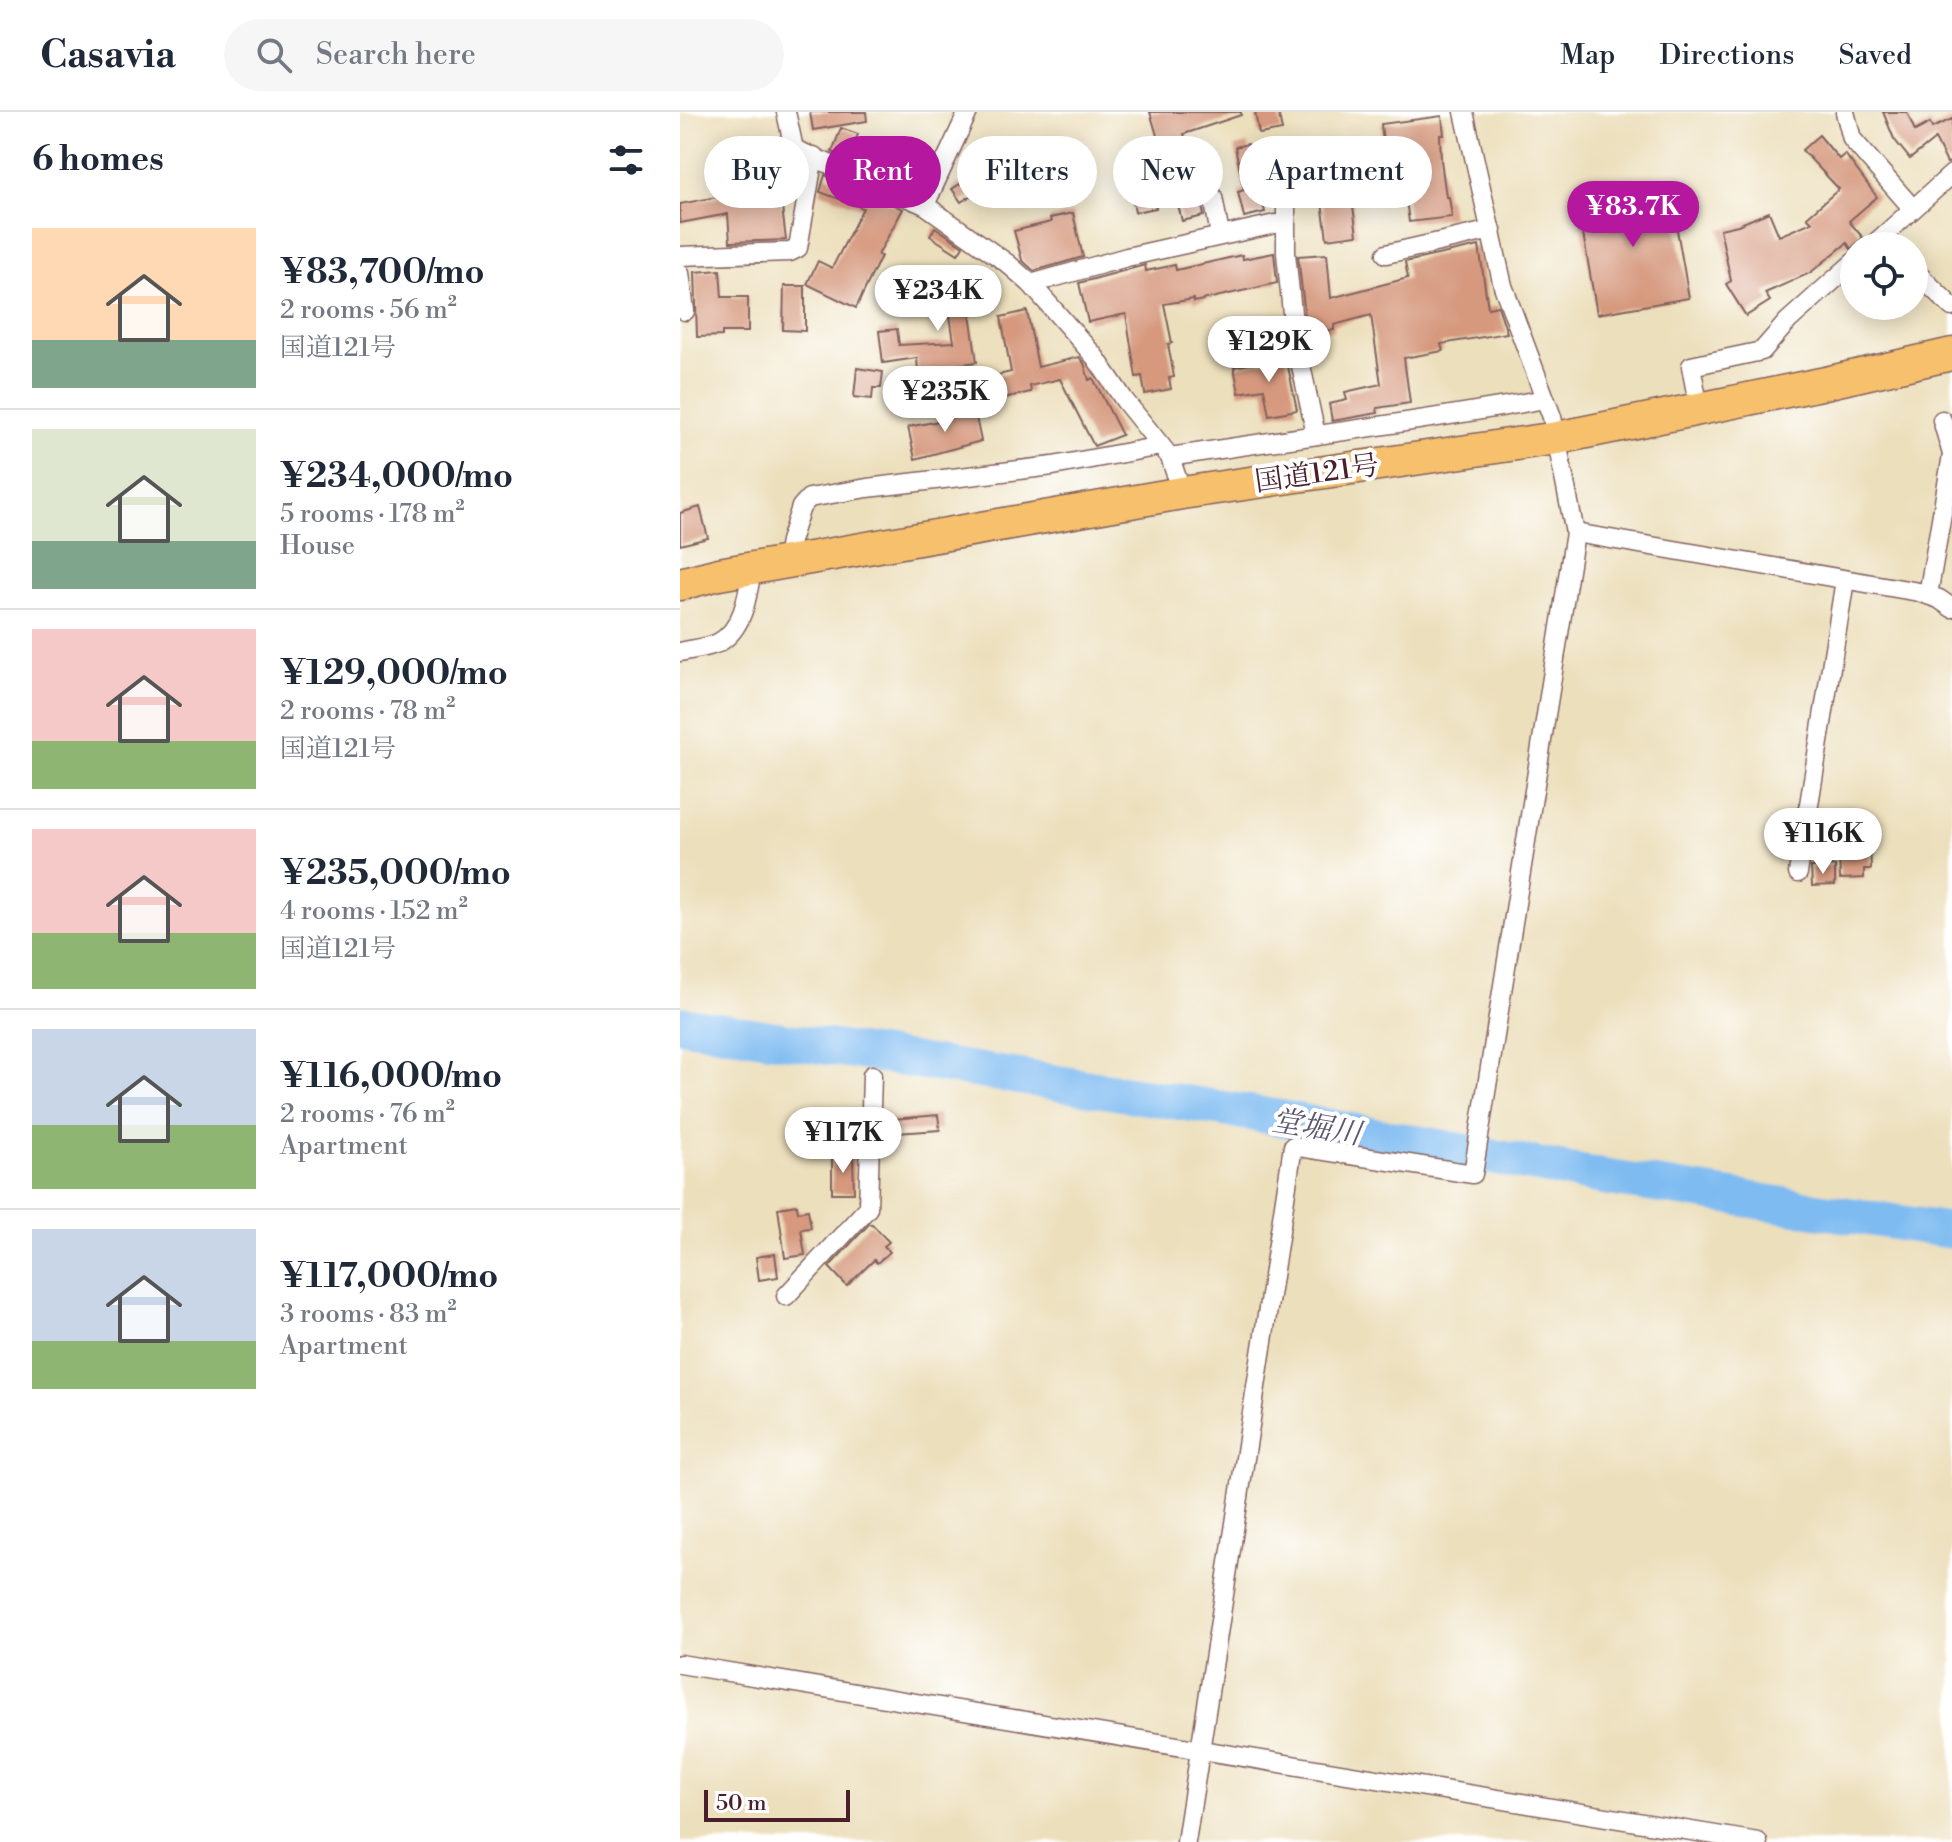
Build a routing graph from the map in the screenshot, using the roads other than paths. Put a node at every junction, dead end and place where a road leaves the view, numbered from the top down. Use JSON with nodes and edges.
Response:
{"nodes":[{"id":1,"x":786,"y":112,"type":"edge"},
{"id":2,"x":968,"y":112,"type":"edge"},
{"id":3,"x":1464,"y":112,"type":"edge"},
{"id":4,"x":1845,"y":112,"type":"edge"},
{"id":5,"x":814,"y":156,"type":"junction"},
{"id":6,"x":825,"y":161,"type":"edge"},
{"id":7,"x":941,"y":170,"type":"edge"},
{"id":8,"x":1952,"y":174,"type":"edge"},
{"id":9,"x":929,"y":208,"type":"edge"},
{"id":10,"x":1215,"y":208,"type":"edge"},
{"id":11,"x":1286,"y":208,"type":"edge"},
{"id":12,"x":1913,"y":209,"type":"junction"},
{"id":13,"x":1275,"y":224,"type":"dead end"},
{"id":14,"x":1492,"y":230,"type":"junction"},
{"id":15,"x":1891,"y":232,"type":"edge"},
{"id":16,"x":1220,"y":235,"type":"junction"},
{"id":17,"x":1386,"y":254,"type":"dead end"},
{"id":18,"x":680,"y":256,"type":"edge"},
{"id":19,"x":680,"y":273,"type":"edge"},
{"id":20,"x":1840,"y":275,"type":"edge"},
{"id":21,"x":1031,"y":284,"type":"junction"},
{"id":22,"x":1928,"y":284,"type":"edge"},
{"id":23,"x":1952,"y":307,"type":"edge"},
{"id":24,"x":685,"y":311,"type":"dead end"},
{"id":25,"x":1952,"y":354,"type":"edge"},
{"id":26,"x":1545,"y":399,"type":"junction"},
{"id":27,"x":1699,"y":409,"type":"junction"},
{"id":28,"x":1942,"y":420,"type":"dead end"},
{"id":29,"x":1316,"y":435,"type":"junction"},
{"id":30,"x":1557,"y":438,"type":"junction"},
{"id":31,"x":1166,"y":452,"type":"junction"},
{"id":32,"x":1952,"y":454,"type":"edge"},
{"id":33,"x":1182,"y":493,"type":"junction"},
{"id":34,"x":1575,"y":533,"type":"junction"},
{"id":35,"x":787,"y":563,"type":"junction"},
{"id":36,"x":752,"y":568,"type":"junction"},
{"id":37,"x":1845,"y":580,"type":"junction"},
{"id":38,"x":680,"y":584,"type":"edge"},
{"id":39,"x":1928,"y":595,"type":"junction"},
{"id":40,"x":1952,"y":608,"type":"edge"},
{"id":41,"x":680,"y":652,"type":"edge"},
{"id":42,"x":1798,"y":873,"type":"dead end"},
{"id":43,"x":872,"y":1075,"type":"dead end"},
{"id":44,"x":786,"y":1296,"type":"dead end"},
{"id":45,"x":680,"y":1664,"type":"edge"},
{"id":46,"x":1201,"y":1751,"type":"junction"},
{"id":47,"x":1186,"y":1842,"type":"edge"},
{"id":48,"x":1758,"y":1842,"type":"edge"}],
"edges":[{"from":1,"to":5,"type":"street"},
{"from":2,"to":7,"type":"street"},
{"from":3,"to":14,"type":"street"},
{"from":4,"to":12,"type":"street"},
{"from":5,"to":6,"type":"street"},
{"from":5,"to":18,"type":"street"},
{"from":8,"to":12,"type":"street"},
{"from":9,"to":21,"type":"street"},
{"from":10,"to":16,"type":"street"},
{"from":11,"to":29,"type":"street"},
{"from":12,"to":15,"type":"street"},
{"from":13,"to":16,"type":"street"},
{"from":14,"to":17,"type":"street"},
{"from":14,"to":26,"type":"street"},
{"from":16,"to":21,"type":"street"},
{"from":19,"to":24,"type":"street"},
{"from":20,"to":27,"type":"street"},
{"from":21,"to":31,"type":"street"},
{"from":22,"to":23,"type":"street"},
{"from":25,"to":27,"type":"highway","name":"国道121号"},
{"from":26,"to":29,"type":"street"},
{"from":26,"to":30,"type":"street"},
{"from":27,"to":30,"type":"highway","name":"国道121号"},
{"from":28,"to":32,"type":"street"},
{"from":29,"to":31,"type":"street"},
{"from":30,"to":33,"type":"highway","name":"国道121号"},
{"from":30,"to":34,"type":"street"},
{"from":31,"to":33,"type":"street"},
{"from":31,"to":35,"type":"street"},
{"from":32,"to":39,"type":"street"},
{"from":33,"to":35,"type":"highway","name":"国道121号"},
{"from":34,"to":37,"type":"street"},
{"from":34,"to":46,"type":"street"},
{"from":35,"to":36,"type":"highway","name":"国道121号"},
{"from":36,"to":38,"type":"highway","name":"国道121号"},
{"from":36,"to":41,"type":"street"},
{"from":37,"to":39,"type":"street"},
{"from":37,"to":42,"type":"street"},
{"from":39,"to":40,"type":"street"},
{"from":43,"to":44,"type":"street"},
{"from":45,"to":46,"type":"street"},
{"from":46,"to":47,"type":"street"},
{"from":46,"to":48,"type":"street"}]}
